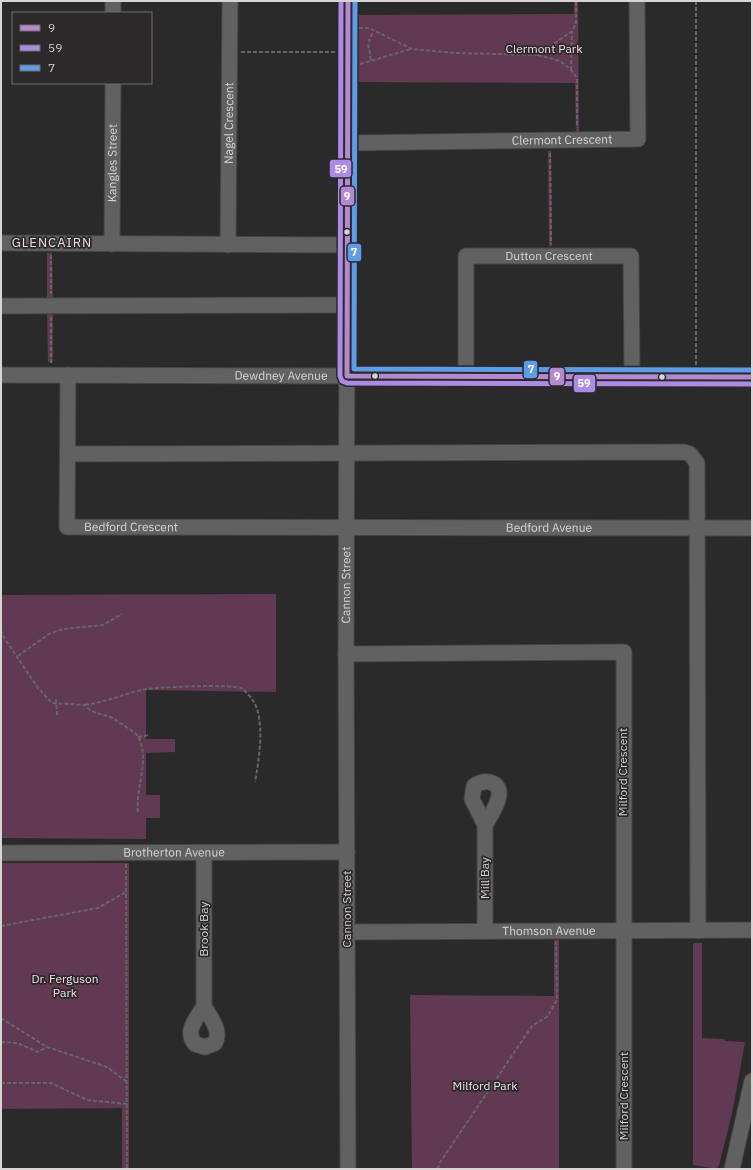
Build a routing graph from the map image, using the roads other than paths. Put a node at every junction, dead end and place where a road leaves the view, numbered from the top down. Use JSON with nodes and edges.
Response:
{"nodes":[{"id":1,"x":113,"y":1,"type":"edge"},
{"id":2,"x":230,"y":1,"type":"edge"},
{"id":3,"x":348,"y":1,"type":"edge"},
{"id":4,"x":637,"y":1,"type":"edge"},
{"id":5,"x":113,"y":12,"type":"edge"},
{"id":6,"x":113,"y":84,"type":"edge"},
{"id":7,"x":347,"y":143,"type":"junction"},
{"id":8,"x":1,"y":243,"type":"edge"},
{"id":9,"x":112,"y":244,"type":"junction"},
{"id":10,"x":228,"y":244,"type":"junction"},
{"id":11,"x":348,"y":245,"type":"junction"},
{"id":12,"x":347,"y":305,"type":"junction"},
{"id":13,"x":1,"y":306,"type":"edge"},
{"id":14,"x":1,"y":375,"type":"edge"},
{"id":15,"x":68,"y":375,"type":"junction"},
{"id":16,"x":347,"y":376,"type":"junction"},
{"id":17,"x":466,"y":376,"type":"junction"},
{"id":18,"x":632,"y":376,"type":"junction"},
{"id":19,"x":752,"y":377,"type":"edge"},
{"id":20,"x":68,"y":454,"type":"junction"},
{"id":21,"x":347,"y":454,"type":"junction"},
{"id":22,"x":347,"y":527,"type":"junction"},
{"id":23,"x":698,"y":528,"type":"junction"},
{"id":24,"x":752,"y":528,"type":"edge"},
{"id":25,"x":346,"y":654,"type":"junction"},
{"id":26,"x":485,"y":825,"type":"dead end"},
{"id":27,"x":346,"y":852,"type":"junction"},
{"id":28,"x":1,"y":853,"type":"edge"},
{"id":29,"x":204,"y":853,"type":"junction"},
{"id":30,"x":752,"y":930,"type":"edge"},
{"id":31,"x":485,"y":931,"type":"junction"},
{"id":32,"x":698,"y":931,"type":"junction"},
{"id":33,"x":347,"y":932,"type":"junction"},
{"id":34,"x":623,"y":932,"type":"junction"},
{"id":35,"x":204,"y":1006,"type":"dead end"},
{"id":36,"x":752,"y":1081,"type":"edge"},
{"id":37,"x":348,"y":1169,"type":"edge"},
{"id":38,"x":624,"y":1169,"type":"edge"},
{"id":39,"x":732,"y":1169,"type":"edge"}],
"edges":[{"from":1,"to":5,"type":"street"},
{"from":2,"to":10,"type":"street","name":"Nagel Crescent"},
{"from":3,"to":7,"type":"street","name":"Cannon Street"},
{"from":4,"to":7,"type":"street","name":"Clermont Crescent"},
{"from":6,"to":9,"type":"street","name":"Kangles Street"},
{"from":7,"to":11,"type":"street","name":"Cannon Street"},
{"from":8,"to":9,"type":"street"},
{"from":9,"to":10,"type":"street"},
{"from":10,"to":11,"type":"street"},
{"from":11,"to":12,"type":"street","name":"Cannon Street"},
{"from":12,"to":13,"type":"street"},
{"from":12,"to":16,"type":"street","name":"Cannon Street"},
{"from":14,"to":15,"type":"street","name":"Dewdney Avenue"},
{"from":15,"to":16,"type":"street","name":"Dewdney Avenue"},
{"from":15,"to":20,"type":"street","name":"Bedford Crescent"},
{"from":16,"to":17,"type":"street","name":"Dewdney Avenue"},
{"from":16,"to":21,"type":"street","name":"Cannon Street"},
{"from":17,"to":18,"type":"street","name":"Dewdney Avenue"},
{"from":17,"to":18,"type":"street","name":"Dutton Crescent"},
{"from":18,"to":19,"type":"street","name":"Dewdney Avenue"},
{"from":20,"to":21,"type":"street"},
{"from":20,"to":22,"type":"street","name":"Bedford Crescent"},
{"from":21,"to":22,"type":"street","name":"Cannon Street"},
{"from":21,"to":23,"type":"street"},
{"from":22,"to":23,"type":"street","name":"Bedford Avenue"},
{"from":22,"to":25,"type":"street","name":"Cannon Street"},
{"from":23,"to":24,"type":"street","name":"Bedford Avenue"},
{"from":23,"to":32,"type":"street"},
{"from":25,"to":27,"type":"street","name":"Cannon Street"},
{"from":25,"to":34,"type":"street","name":"Milford Crescent"},
{"from":26,"to":31,"type":"street","name":"Mill Bay"},
{"from":27,"to":29,"type":"street","name":"Brotherton Avenue"},
{"from":27,"to":33,"type":"street","name":"Cannon Street"},
{"from":28,"to":29,"type":"street","name":"Brotherton Avenue"},
{"from":29,"to":35,"type":"street","name":"Brook Bay"},
{"from":30,"to":32,"type":"street","name":"Thomson Avenue"},
{"from":31,"to":33,"type":"street","name":"Thomson Avenue"},
{"from":31,"to":34,"type":"street","name":"Thomson Avenue"},
{"from":32,"to":34,"type":"street","name":"Thomson Avenue"},
{"from":33,"to":37,"type":"street","name":"Cannon Street"},
{"from":34,"to":38,"type":"street","name":"Milford Crescent"},
{"from":36,"to":39,"type":"street"}]}
